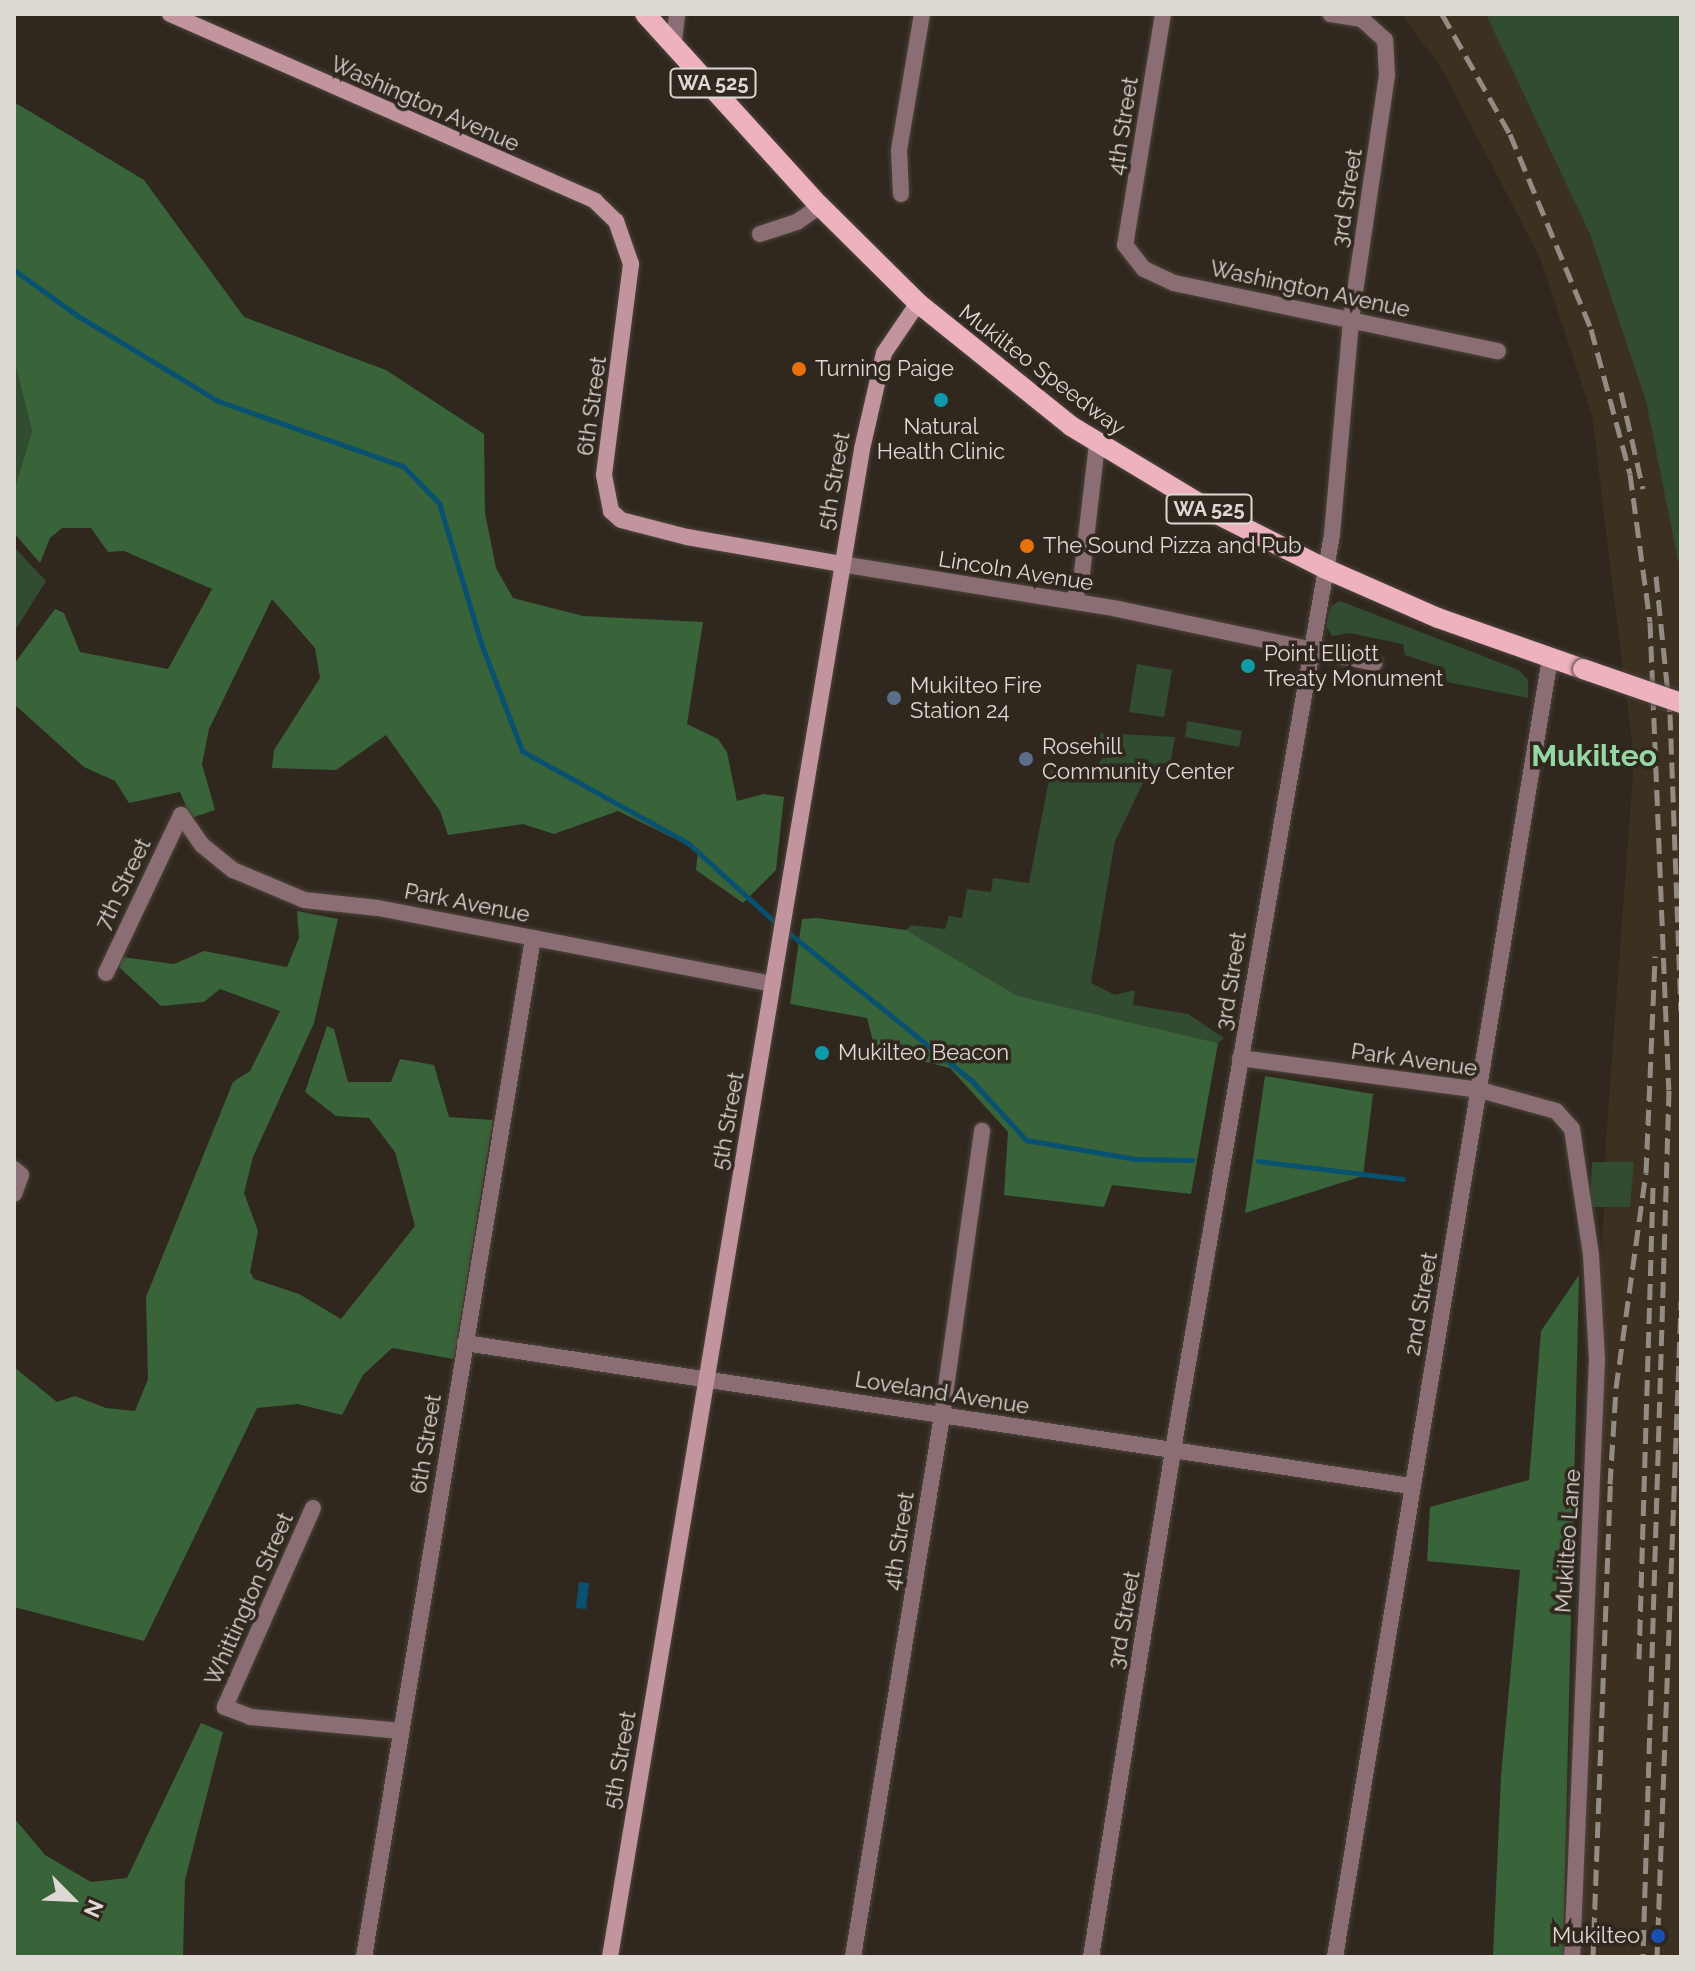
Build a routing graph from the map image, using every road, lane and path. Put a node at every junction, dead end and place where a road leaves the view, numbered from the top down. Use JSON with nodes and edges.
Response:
{"nodes":[{"id":1,"x":170,"y":14,"type":"edge"},
{"id":2,"x":645,"y":14,"type":"edge"},
{"id":3,"x":677,"y":14,"type":"edge"},
{"id":4,"x":922,"y":14,"type":"edge"},
{"id":5,"x":1163,"y":14,"type":"edge"},
{"id":6,"x":1330,"y":14,"type":"edge"},
{"id":7,"x":674,"y":40,"type":"junction"},
{"id":8,"x":901,"y":194,"type":"dead end"},
{"id":9,"x":820,"y":206,"type":"junction"},
{"id":10,"x":760,"y":234,"type":"dead end"},
{"id":11,"x":1125,"y":245,"type":"joint"},
{"id":12,"x":631,"y":264,"type":"joint"},
{"id":13,"x":918,"y":303,"type":"junction"},
{"id":14,"x":1351,"y":319,"type":"junction"},
{"id":15,"x":1498,"y":351,"type":"dead end"},
{"id":16,"x":1097,"y":444,"type":"junction"},
{"id":17,"x":649,"y":528,"type":"joint"},
{"id":18,"x":841,"y":564,"type":"junction"},
{"id":19,"x":1324,"y":568,"type":"junction"},
{"id":20,"x":1073,"y":601,"type":"junction"},
{"id":21,"x":1309,"y":647,"type":"junction"},
{"id":22,"x":1550,"y":658,"type":"junction"},
{"id":23,"x":1374,"y":663,"type":"dead end"},
{"id":24,"x":1681,"y":703,"type":"edge"},
{"id":25,"x":181,"y":815,"type":"joint"},
{"id":26,"x":533,"y":938,"type":"junction"},
{"id":27,"x":106,"y":973,"type":"dead end"},
{"id":28,"x":773,"y":984,"type":"junction"},
{"id":29,"x":1240,"y":1058,"type":"junction"},
{"id":30,"x":1480,"y":1090,"type":"junction"},
{"id":31,"x":1572,"y":1129,"type":"joint"},
{"id":32,"x":982,"y":1131,"type":"dead end"},
{"id":33,"x":14,"y":1169,"type":"edge"},
{"id":34,"x":14,"y":1194,"type":"edge"},
{"id":35,"x":465,"y":1343,"type":"junction"},
{"id":36,"x":706,"y":1379,"type":"junction"},
{"id":37,"x":942,"y":1416,"type":"junction"},
{"id":38,"x":1175,"y":1451,"type":"junction"},
{"id":39,"x":1411,"y":1486,"type":"junction"},
{"id":40,"x":313,"y":1508,"type":"dead end"},
{"id":41,"x":401,"y":1731,"type":"junction"},
{"id":42,"x":364,"y":1957,"type":"edge"},
{"id":43,"x":610,"y":1957,"type":"edge"},
{"id":44,"x":853,"y":1957,"type":"edge"},
{"id":45,"x":1091,"y":1957,"type":"edge"},
{"id":46,"x":1335,"y":1957,"type":"edge"},
{"id":47,"x":1572,"y":1957,"type":"edge"}],
"edges":[{"from":1,"to":12,"type":"main road","name":"Washington Avenue"},
{"from":2,"to":7,"type":"main road","name":"Mukilteo Speedway","number":"WA 525"},
{"from":3,"to":7,"type":"street"},
{"from":4,"to":8,"type":"street"},
{"from":5,"to":11,"type":"street","name":"4th Street"},
{"from":6,"to":14,"type":"street","name":"3rd Street"},
{"from":7,"to":9,"type":"main road","name":"Mukilteo Speedway","number":"WA 525"},
{"from":9,"to":10,"type":"street"},
{"from":9,"to":13,"type":"main road","name":"Mukilteo Speedway","number":"WA 525"},
{"from":11,"to":14,"type":"street","name":"Washington Avenue"},
{"from":12,"to":17,"type":"main road","name":"6th Street"},
{"from":13,"to":16,"type":"main road","name":"Mukilteo Speedway","number":"WA 525"},
{"from":13,"to":18,"type":"main road","name":"5th Street"},
{"from":14,"to":15,"type":"street","name":"Washington Avenue"},
{"from":14,"to":19,"type":"street","name":"3rd Street"},
{"from":16,"to":19,"type":"main road","name":"Mukilteo Speedway","number":"WA 525"},
{"from":16,"to":20,"type":"street"},
{"from":17,"to":18,"type":"main road","name":"Lincoln Avenue"},
{"from":18,"to":20,"type":"street","name":"Lincoln Avenue"},
{"from":18,"to":28,"type":"main road","name":"5th Street"},
{"from":19,"to":21,"type":"street","name":"3rd Street"},
{"from":19,"to":22,"type":"main road","name":"Mukilteo Speedway","number":"WA 525"},
{"from":20,"to":21,"type":"street","name":"Lincoln Avenue"},
{"from":21,"to":23,"type":"street","name":"Lincoln Avenue"},
{"from":21,"to":29,"type":"street","name":"3rd Street"},
{"from":22,"to":24,"type":"main road","name":"Mukilteo Speedway","number":"WA 525","bridge":true},
{"from":22,"to":30,"type":"street","name":"2nd Street"},
{"from":25,"to":26,"type":"street","name":"Park Avenue"},
{"from":25,"to":27,"type":"street","name":"7th Street"},
{"from":26,"to":28,"type":"street","name":"Park Avenue"},
{"from":26,"to":35,"type":"street","name":"6th Street"},
{"from":28,"to":36,"type":"main road","name":"5th Street"},
{"from":29,"to":30,"type":"street","name":"Park Avenue"},
{"from":29,"to":38,"type":"street","name":"3rd Street"},
{"from":30,"to":31,"type":"street","name":"Park Avenue"},
{"from":30,"to":39,"type":"street","name":"2nd Street"},
{"from":31,"to":47,"type":"street","name":"Mukilteo Lane"},
{"from":32,"to":37,"type":"street","name":"4th Street"},
{"from":33,"to":34,"type":"street"},
{"from":35,"to":36,"type":"street","name":"Loveland Avenue"},
{"from":35,"to":41,"type":"street","name":"6th Street"},
{"from":36,"to":37,"type":"street","name":"Loveland Avenue"},
{"from":36,"to":43,"type":"main road","name":"5th Street"},
{"from":37,"to":38,"type":"street","name":"Loveland Avenue"},
{"from":37,"to":44,"type":"street","name":"4th Street"},
{"from":38,"to":39,"type":"street","name":"Loveland Avenue"},
{"from":38,"to":45,"type":"street","name":"3rd Street"},
{"from":39,"to":46,"type":"street","name":"2nd Street"},
{"from":40,"to":41,"type":"street","name":"Whittington Street"},
{"from":41,"to":42,"type":"street","name":"6th Street"}]}
